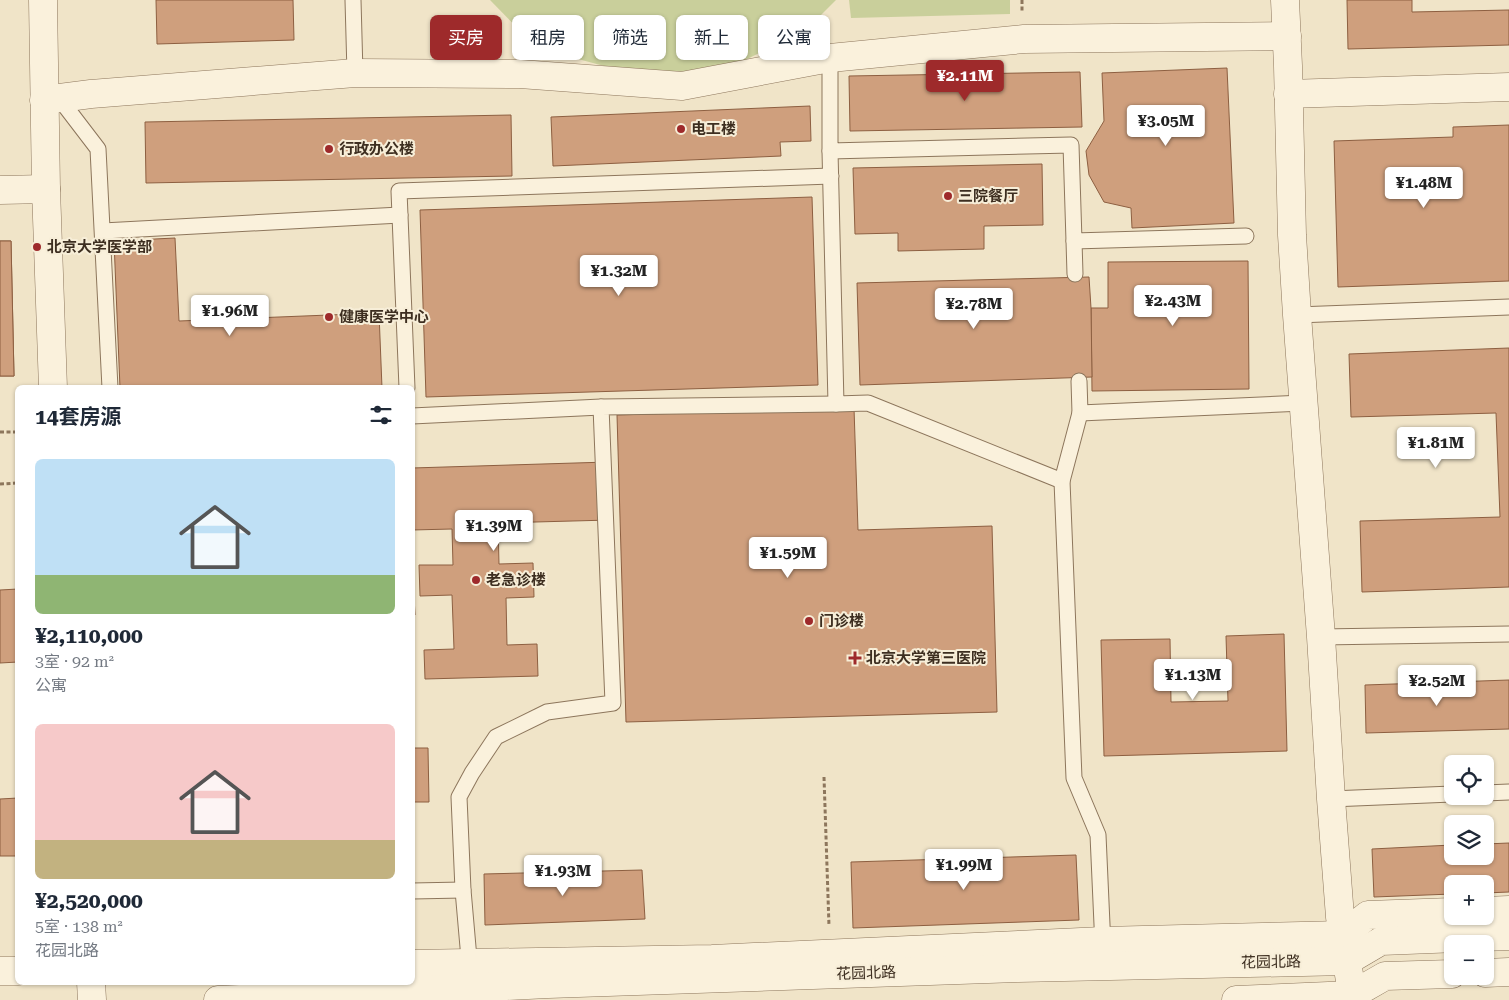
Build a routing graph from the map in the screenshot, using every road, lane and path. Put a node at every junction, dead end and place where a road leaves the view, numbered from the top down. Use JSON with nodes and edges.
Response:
{"nodes":[{"id":1,"x":43,"y":0,"type":"edge"},
{"id":2,"x":353,"y":0,"type":"edge"},
{"id":3,"x":1285,"y":0,"type":"edge"},
{"id":4,"x":1287,"y":36,"type":"junction"},
{"id":5,"x":830,"y":58,"type":"edge"},
{"id":6,"x":819,"y":60,"type":"edge"},
{"id":7,"x":830,"y":60,"type":"edge"},
{"id":8,"x":355,"y":74,"type":"junction"},
{"id":9,"x":1509,"y":87,"type":"edge"},
{"id":10,"x":1288,"y":94,"type":"junction"},
{"id":11,"x":51,"y":99,"type":"junction"},
{"id":12,"x":830,"y":151,"type":"junction"},
{"id":13,"x":831,"y":176,"type":"junction"},
{"id":14,"x":46,"y":189,"type":"junction"},
{"id":15,"x":0,"y":190,"type":"edge"},
{"id":16,"x":400,"y":215,"type":"junction"},
{"id":17,"x":103,"y":231,"type":"junction"},
{"id":18,"x":1246,"y":236,"type":"dead end"},
{"id":19,"x":1074,"y":241,"type":"junction"},
{"id":20,"x":1075,"y":274,"type":"dead end"},
{"id":21,"x":1509,"y":307,"type":"edge"},
{"id":22,"x":1297,"y":315,"type":"junction"},
{"id":23,"x":1079,"y":381,"type":"dead end"},
{"id":24,"x":54,"y":385,"type":"edge"},
{"id":25,"x":110,"y":385,"type":"edge"},
{"id":26,"x":407,"y":385,"type":"edge"},
{"id":27,"x":1303,"y":403,"type":"junction"},
{"id":28,"x":836,"y":404,"type":"junction"},
{"id":29,"x":601,"y":407,"type":"junction"},
{"id":30,"x":1080,"y":413,"type":"junction"},
{"id":31,"x":415,"y":416,"type":"edge"},
{"id":32,"x":0,"y":432,"type":"edge"},
{"id":33,"x":15,"y":432,"type":"edge"},
{"id":34,"x":1062,"y":481,"type":"junction"},
{"id":35,"x":15,"y":483,"type":"edge"},
{"id":36,"x":0,"y":484,"type":"edge"},
{"id":37,"x":1509,"y":634,"type":"edge"},
{"id":38,"x":1321,"y":637,"type":"junction"},
{"id":39,"x":824,"y":777,"type":"dead end"},
{"id":40,"x":1509,"y":792,"type":"edge"},
{"id":41,"x":1494,"y":793,"type":"edge"},
{"id":42,"x":1444,"y":794,"type":"edge"},
{"id":43,"x":1330,"y":799,"type":"junction"},
{"id":44,"x":462,"y":890,"type":"junction"},
{"id":45,"x":415,"y":891,"type":"edge"},
{"id":46,"x":1509,"y":910,"type":"edge"},
{"id":47,"x":1494,"y":911,"type":"edge"},
{"id":48,"x":1444,"y":912,"type":"edge"},
{"id":49,"x":1509,"y":936,"type":"edge"},
{"id":50,"x":1345,"y":948,"type":"junction"},
{"id":51,"x":1103,"y":953,"type":"junction"},
{"id":52,"x":830,"y":954,"type":"junction"},
{"id":53,"x":415,"y":965,"type":"edge"},
{"id":54,"x":0,"y":971,"type":"edge"},
{"id":55,"x":15,"y":971,"type":"edge"},
{"id":56,"x":1509,"y":972,"type":"edge"},
{"id":57,"x":1494,"y":973,"type":"edge"},
{"id":58,"x":1444,"y":974,"type":"edge"},
{"id":59,"x":470,"y":975,"type":"junction"},
{"id":60,"x":415,"y":979,"type":"edge"},
{"id":61,"x":91,"y":985,"type":"edge"},
{"id":62,"x":337,"y":985,"type":"edge"},
{"id":63,"x":284,"y":989,"type":"edge"},
{"id":64,"x":1352,"y":997,"type":"edge"},
{"id":65,"x":92,"y":1000,"type":"edge"},
{"id":66,"x":218,"y":1000,"type":"edge"},
{"id":67,"x":1236,"y":1000,"type":"edge"}],
"edges":[{"from":1,"to":11,"type":"street"},
{"from":2,"to":8,"type":"lane"},
{"from":3,"to":4,"type":"street"},
{"from":4,"to":5,"type":"street"},
{"from":4,"to":10,"type":"street"},
{"from":6,"to":8,"type":"street"},
{"from":7,"to":12,"type":"lane"},
{"from":8,"to":11,"type":"street"},
{"from":9,"to":10,"type":"street"},
{"from":10,"to":22,"type":"street"},
{"from":11,"to":14,"type":"street"},
{"from":11,"to":17,"type":"lane"},
{"from":12,"to":13,"type":"lane"},
{"from":12,"to":19,"type":"lane"},
{"from":13,"to":16,"type":"lane"},
{"from":13,"to":28,"type":"lane"},
{"from":14,"to":15,"type":"street"},
{"from":14,"to":24,"type":"street"},
{"from":16,"to":17,"type":"lane"},
{"from":16,"to":26,"type":"lane"},
{"from":17,"to":25,"type":"lane"},
{"from":18,"to":19,"type":"lane"},
{"from":19,"to":20,"type":"lane"},
{"from":21,"to":22,"type":"lane"},
{"from":22,"to":27,"type":"street"},
{"from":23,"to":30,"type":"lane"},
{"from":27,"to":30,"type":"lane"},
{"from":27,"to":38,"type":"street"},
{"from":28,"to":29,"type":"lane"},
{"from":28,"to":34,"type":"lane"},
{"from":29,"to":31,"type":"lane"},
{"from":29,"to":44,"type":"lane"},
{"from":30,"to":34,"type":"lane"},
{"from":32,"to":33,"type":"path"},
{"from":34,"to":51,"type":"lane"},
{"from":35,"to":36,"type":"path"},
{"from":37,"to":38,"type":"lane"},
{"from":38,"to":43,"type":"street"},
{"from":39,"to":52,"type":"path"},
{"from":40,"to":41,"type":"lane"},
{"from":42,"to":43,"type":"lane"},
{"from":43,"to":50,"type":"street"},
{"from":44,"to":45,"type":"lane"},
{"from":44,"to":59,"type":"lane"},
{"from":46,"to":47,"type":"street"},
{"from":48,"to":50,"type":"street"},
{"from":49,"to":50,"type":"street","name":"花园北路"},
{"from":50,"to":51,"type":"street","name":"花园北路"},
{"from":50,"to":64,"type":"street"},
{"from":51,"to":52,"type":"street"},
{"from":51,"to":59,"type":"street","name":"花园北路"},
{"from":52,"to":59,"type":"street"},
{"from":53,"to":59,"type":"street"},
{"from":54,"to":55,"type":"street"},
{"from":56,"to":57,"type":"street"},
{"from":58,"to":64,"type":"street"},
{"from":59,"to":60,"type":"street","name":"花园北路"},
{"from":61,"to":65,"type":"street"},
{"from":62,"to":63,"type":"street","name":"花园北路"},
{"from":63,"to":66,"type":"street","name":"花园北路"},
{"from":64,"to":67,"type":"street"}]}
